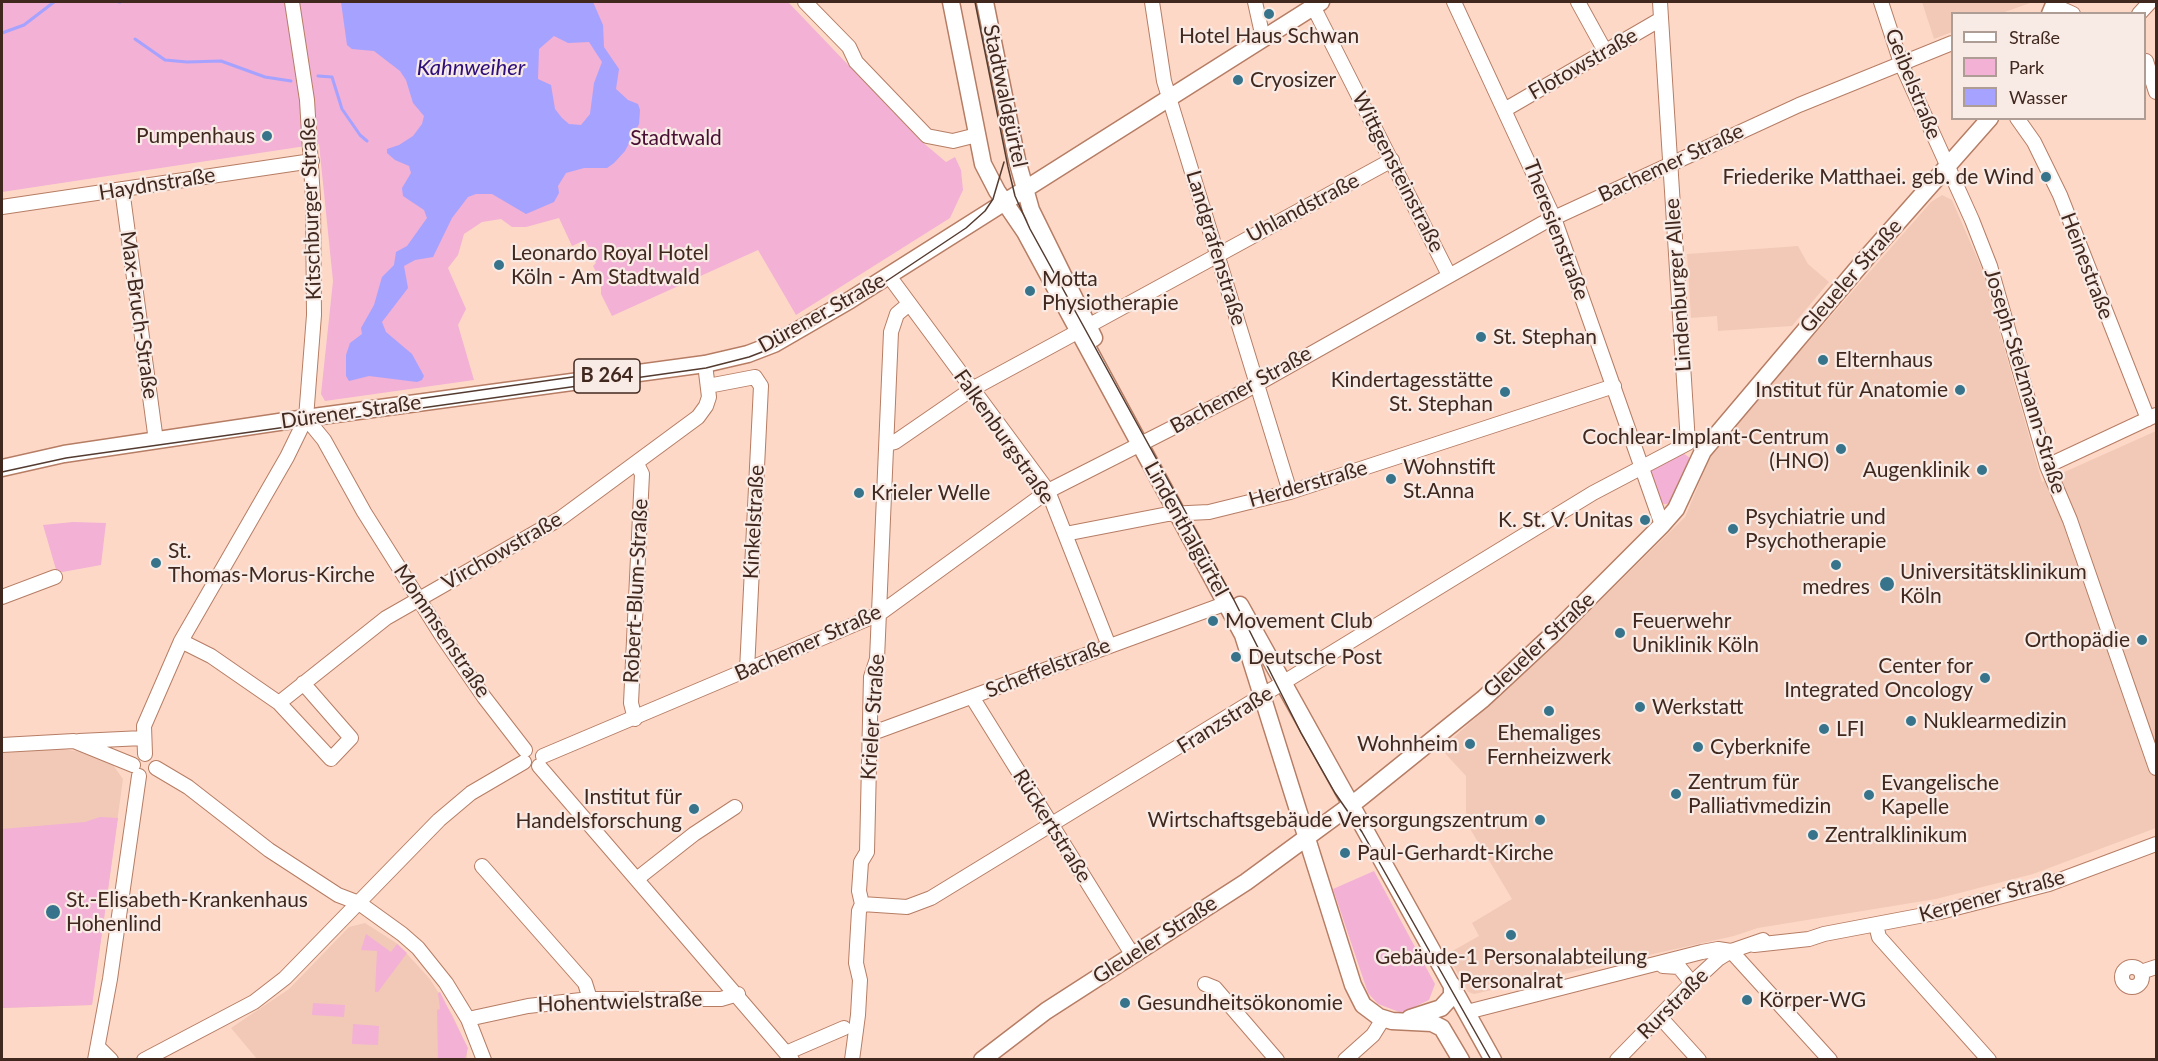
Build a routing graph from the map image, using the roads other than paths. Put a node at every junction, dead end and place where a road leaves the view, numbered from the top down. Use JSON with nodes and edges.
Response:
{"nodes":[{"id":1,"x":292,"y":2,"type":"edge"},
{"id":2,"x":805,"y":2,"type":"edge"},
{"id":3,"x":951,"y":2,"type":"edge"},
{"id":4,"x":985,"y":2,"type":"edge"},
{"id":5,"x":1152,"y":2,"type":"edge"},
{"id":6,"x":1255,"y":2,"type":"edge"},
{"id":7,"x":1454,"y":2,"type":"edge"},
{"id":8,"x":1578,"y":2,"type":"edge"},
{"id":9,"x":1660,"y":2,"type":"edge"},
{"id":10,"x":1881,"y":2,"type":"edge"},
{"id":11,"x":1317,"y":4,"type":"edge"},
{"id":12,"x":2053,"y":7,"type":"edge"},
{"id":13,"x":2067,"y":12,"type":"edge"},
{"id":14,"x":1661,"y":19,"type":"junction"},
{"id":15,"x":1263,"y":38,"type":"junction"},
{"id":16,"x":1951,"y":44,"type":"edge"},
{"id":17,"x":1605,"y":51,"type":"junction"},
{"id":18,"x":2149,"y":60,"type":"edge"},
{"id":19,"x":1901,"y":63,"type":"junction"},
{"id":20,"x":2157,"y":92,"type":"edge"},
{"id":21,"x":1169,"y":98,"type":"junction"},
{"id":22,"x":1506,"y":109,"type":"junction"},
{"id":23,"x":1988,"y":120,"type":"edge"},
{"id":24,"x":2018,"y":120,"type":"edge"},
{"id":25,"x":976,"y":135,"type":"junction"},
{"id":26,"x":312,"y":160,"type":"junction"},
{"id":27,"x":1392,"y":160,"type":"junction"},
{"id":28,"x":1670,"y":165,"type":"junction"},
{"id":29,"x":1947,"y":167,"type":"junction"},
{"id":30,"x":122,"y":189,"type":"junction"},
{"id":31,"x":1024,"y":190,"type":"junction"},
{"id":32,"x":1005,"y":202,"type":"junction"},
{"id":33,"x":2,"y":207,"type":"edge"},
{"id":34,"x":1554,"y":218,"type":"junction"},
{"id":35,"x":1219,"y":254,"type":"junction"},
{"id":36,"x":1449,"y":275,"type":"junction"},
{"id":37,"x":889,"y":276,"type":"junction"},
{"id":38,"x":909,"y":304,"type":"junction"},
{"id":39,"x":1083,"y":328,"type":"junction"},
{"id":40,"x":705,"y":364,"type":"junction"},
{"id":41,"x":1257,"y":382,"type":"junction"},
{"id":42,"x":708,"y":386,"type":"junction"},
{"id":43,"x":1614,"y":386,"type":"junction"},
{"id":44,"x":972,"y":389,"type":"junction"},
{"id":45,"x":2152,"y":417,"type":"edge"},
{"id":46,"x":306,"y":418,"type":"junction"},
{"id":47,"x":156,"y":441,"type":"junction"},
{"id":48,"x":1144,"y":441,"type":"junction"},
{"id":49,"x":1688,"y":443,"type":"junction"},
{"id":50,"x":887,"y":444,"type":"junction"},
{"id":51,"x":1703,"y":451,"type":"junction"},
{"id":52,"x":637,"y":464,"type":"junction"},
{"id":53,"x":1640,"y":466,"type":"junction"},
{"id":54,"x":2047,"y":466,"type":"junction"},
{"id":55,"x":2,"y":468,"type":"edge"},
{"id":56,"x":1048,"y":491,"type":"junction"},
{"id":57,"x":1290,"y":492,"type":"junction"},
{"id":58,"x":1183,"y":513,"type":"junction"},
{"id":59,"x":1662,"y":525,"type":"junction"},
{"id":60,"x":1065,"y":534,"type":"junction"},
{"id":61,"x":55,"y":577,"type":"dead end"},
{"id":62,"x":2,"y":597,"type":"edge"},
{"id":63,"x":418,"y":598,"type":"junction"},
{"id":64,"x":1227,"y":603,"type":"junction"},
{"id":65,"x":879,"y":614,"type":"junction"},
{"id":66,"x":181,"y":641,"type":"junction"},
{"id":67,"x":1109,"y":646,"type":"junction"},
{"id":68,"x":747,"y":670,"type":"junction"},
{"id":69,"x":303,"y":683,"type":"junction"},
{"id":70,"x":1284,"y":683,"type":"junction"},
{"id":71,"x":1263,"y":696,"type":"junction"},
{"id":72,"x":972,"y":697,"type":"junction"},
{"id":73,"x":279,"y":703,"type":"junction"},
{"id":74,"x":634,"y":718,"type":"junction"},
{"id":75,"x":870,"y":734,"type":"junction"},
{"id":76,"x":143,"y":738,"type":"junction"},
{"id":77,"x":74,"y":741,"type":"junction"},
{"id":78,"x":2,"y":745,"type":"edge"},
{"id":79,"x":145,"y":754,"type":"junction"},
{"id":80,"x":525,"y":756,"type":"junction"},
{"id":81,"x":541,"y":761,"type":"junction"},
{"id":82,"x":156,"y":768,"type":"junction"},
{"id":83,"x":2157,"y":768,"type":"edge"},
{"id":84,"x":136,"y":770,"type":"junction"},
{"id":85,"x":1352,"y":804,"type":"junction"},
{"id":86,"x":735,"y":807,"type":"dead end"},
{"id":87,"x":1052,"y":825,"type":"junction"},
{"id":88,"x":1306,"y":837,"type":"junction"},
{"id":89,"x":2157,"y":844,"type":"edge"},
{"id":90,"x":482,"y":866,"type":"dead end"},
{"id":91,"x":638,"y":878,"type":"junction"},
{"id":92,"x":359,"y":903,"type":"junction"},
{"id":93,"x":862,"y":904,"type":"junction"},
{"id":94,"x":1876,"y":925,"type":"junction"},
{"id":95,"x":1731,"y":951,"type":"junction"},
{"id":96,"x":1132,"y":954,"type":"junction"},
{"id":97,"x":1655,"y":965,"type":"junction"},
{"id":98,"x":2157,"y":967,"type":"edge"},
{"id":99,"x":2141,"y":972,"type":"dead end"},
{"id":100,"x":1692,"y":983,"type":"junction"},
{"id":101,"x":1205,"y":984,"type":"dead end"},
{"id":102,"x":1452,"y":985,"type":"junction"},
{"id":103,"x":738,"y":994,"type":"junction"},
{"id":104,"x":590,"y":999,"type":"junction"},
{"id":105,"x":1467,"y":1012,"type":"junction"},
{"id":106,"x":1660,"y":1017,"type":"junction"},
{"id":107,"x":468,"y":1018,"type":"junction"},
{"id":108,"x":1383,"y":1019,"type":"junction"},
{"id":109,"x":1401,"y":1022,"type":"junction"},
{"id":110,"x":844,"y":1028,"type":"dead end"},
{"id":111,"x":97,"y":1054,"type":"edge"},
{"id":112,"x":1360,"y":1054,"type":"edge"},
{"id":113,"x":789,"y":1056,"type":"edge"},
{"id":114,"x":111,"y":1059,"type":"edge"},
{"id":115,"x":144,"y":1059,"type":"edge"},
{"id":116,"x":484,"y":1059,"type":"edge"},
{"id":117,"x":852,"y":1059,"type":"edge"},
{"id":118,"x":982,"y":1059,"type":"edge"},
{"id":119,"x":1277,"y":1059,"type":"edge"},
{"id":120,"x":1345,"y":1059,"type":"edge"},
{"id":121,"x":1461,"y":1059,"type":"edge"},
{"id":122,"x":1493,"y":1059,"type":"edge"},
{"id":123,"x":1617,"y":1059,"type":"edge"},
{"id":124,"x":1699,"y":1059,"type":"edge"},
{"id":125,"x":1830,"y":1059,"type":"edge"},
{"id":126,"x":1989,"y":1059,"type":"edge"}],
"edges":[{"from":1,"to":26,"type":"street","name":"Kitschburger Straße"},
{"from":2,"to":25,"type":"street"},
{"from":3,"to":25,"type":"main road","name":"Stadtwaldgürtel"},
{"from":4,"to":31,"type":"main road","name":"Stadtwaldgürtel"},
{"from":5,"to":21,"type":"street","name":"Landgrafenstraße"},
{"from":6,"to":15,"type":"street"},
{"from":7,"to":22,"type":"street","name":"Theresienstraße"},
{"from":8,"to":17,"type":"street"},
{"from":9,"to":14,"type":"street","name":"Lindenburger Allee"},
{"from":10,"to":19,"type":"street","name":"Geibelstraße"},
{"from":11,"to":15,"type":"main road","name":"Dürener Straße","number":"B 264"},
{"from":11,"to":27,"type":"street","name":"Wittgensteinstraße"},
{"from":12,"to":13,"type":"street"},
{"from":14,"to":17,"type":"street","name":"Flotowstraße"},
{"from":14,"to":28,"type":"street","name":"Lindenburger Allee"},
{"from":15,"to":21,"type":"main road","name":"Dürener Straße","number":"B 264"},
{"from":16,"to":19,"type":"street","name":"Bachemer Straße"},
{"from":17,"to":22,"type":"street","name":"Flotowstraße"},
{"from":18,"to":20,"type":"street"},
{"from":19,"to":28,"type":"street","name":"Bachemer Straße"},
{"from":19,"to":29,"type":"street","name":"Geibelstraße"},
{"from":21,"to":31,"type":"main road","name":"Dürener Straße","number":"B 264"},
{"from":21,"to":35,"type":"street","name":"Landgrafenstraße"},
{"from":22,"to":34,"type":"street","name":"Theresienstraße"},
{"from":23,"to":29,"type":"main road","name":"Gleueler Straße"},
{"from":24,"to":45,"type":"street","name":"Heinestraße"},
{"from":25,"to":32,"type":"main road","name":"Stadtwaldgürtel"},
{"from":26,"to":30,"type":"street","name":"Haydnstraße"},
{"from":26,"to":46,"type":"street","name":"Kitschburger Straße"},
{"from":27,"to":35,"type":"street","name":"Uhlandstraße"},
{"from":27,"to":36,"type":"street","name":"Wittgensteinstraße"},
{"from":28,"to":34,"type":"street","name":"Bachemer Straße"},
{"from":28,"to":49,"type":"street","name":"Lindenburger Allee"},
{"from":29,"to":51,"type":"main road","name":"Gleueler Straße"},
{"from":29,"to":54,"type":"street","name":"Joseph-Stelzmann-Straße"},
{"from":30,"to":33,"type":"street","name":"Haydnstraße"},
{"from":30,"to":47,"type":"street","name":"Max-Bruch-Straße"},
{"from":31,"to":32,"type":"main road","name":"Dürener Straße","number":"B 264"},
{"from":31,"to":39,"type":"main road","name":"Lindenthalgürtel"},
{"from":32,"to":37,"type":"main road","name":"Dürener Straße","number":"B 264"},
{"from":32,"to":39,"type":"main road","name":"Lindenthalgürtel"},
{"from":34,"to":36,"type":"street","name":"Bachemer Straße"},
{"from":34,"to":43,"type":"street","name":"Theresienstraße"},
{"from":35,"to":39,"type":"street","name":"Uhlandstraße"},
{"from":35,"to":41,"type":"street","name":"Landgrafenstraße"},
{"from":36,"to":41,"type":"street","name":"Bachemer Straße"},
{"from":37,"to":38,"type":"street","name":"Falkenburgstraße"},
{"from":37,"to":40,"type":"main road","name":"Dürener Straße","number":"B 264"},
{"from":38,"to":44,"type":"street","name":"Falkenburgstraße"},
{"from":38,"to":50,"type":"street","name":"Krieler Straße"},
{"from":39,"to":44,"type":"street","name":"Uhlandstraße"},
{"from":39,"to":48,"type":"main road","name":"Lindenthalgürtel"},
{"from":40,"to":42,"type":"street","name":"Virchowstraße"},
{"from":40,"to":46,"type":"main road","name":"Dürener Straße","number":"B 264"},
{"from":41,"to":48,"type":"street","name":"Bachemer Straße"},
{"from":41,"to":57,"type":"street","name":"Landgrafenstraße"},
{"from":42,"to":52,"type":"street","name":"Virchowstraße"},
{"from":42,"to":68,"type":"street","name":"Kinkelstraße"},
{"from":43,"to":53,"type":"street","name":"Theresienstraße"},
{"from":43,"to":57,"type":"street","name":"Herderstraße"},
{"from":44,"to":50,"type":"street","name":"Uhlandstraße"},
{"from":44,"to":56,"type":"street","name":"Falkenburgstraße"},
{"from":45,"to":54,"type":"street"},
{"from":46,"to":47,"type":"main road","name":"Dürener Straße","number":"B 264"},
{"from":46,"to":63,"type":"street","name":"Mommsenstraße"},
{"from":46,"to":66,"type":"street"},
{"from":47,"to":55,"type":"main road","name":"Dürener Straße","number":"B 264"},
{"from":48,"to":56,"type":"street","name":"Bachemer Straße"},
{"from":48,"to":58,"type":"main road","name":"Lindenthalgürtel"},
{"from":49,"to":51,"type":"street"},
{"from":49,"to":53,"type":"street","name":"Franzstraße"},
{"from":50,"to":65,"type":"street","name":"Krieler Straße"},
{"from":51,"to":59,"type":"main road","name":"Gleueler Straße"},
{"from":52,"to":63,"type":"street","name":"Virchowstraße"},
{"from":52,"to":74,"type":"street","name":"Robert-Blum-Straße"},
{"from":53,"to":59,"type":"street","name":"Theresienstraße"},
{"from":53,"to":70,"type":"street","name":"Franzstraße"},
{"from":54,"to":83,"type":"street","name":"Joseph-Stelzmann-Straße"},
{"from":56,"to":60,"type":"street","name":"Falkenburgstraße"},
{"from":56,"to":65,"type":"street","name":"Bachemer Straße"},
{"from":57,"to":58,"type":"street","name":"Herderstraße"},
{"from":58,"to":60,"type":"street","name":"Herderstraße"},
{"from":58,"to":64,"type":"main road","name":"Lindenthalgürtel"},
{"from":58,"to":70,"type":"main road","name":"Lindenthalgürtel"},
{"from":59,"to":85,"type":"main road","name":"Gleueler Straße"},
{"from":60,"to":67,"type":"street","name":"Falkenburgstraße"},
{"from":61,"to":62,"type":"street"},
{"from":63,"to":69,"type":"street","name":"Virchowstraße"},
{"from":63,"to":80,"type":"street","name":"Mommsenstraße"},
{"from":64,"to":67,"type":"street","name":"Scheffelstraße"},
{"from":64,"to":71,"type":"main road","name":"Lindenthalgürtel"},
{"from":65,"to":68,"type":"street","name":"Bachemer Straße"},
{"from":65,"to":75,"type":"street","name":"Krieler Straße"},
{"from":66,"to":73,"type":"street"},
{"from":66,"to":76,"type":"street"},
{"from":67,"to":72,"type":"street","name":"Scheffelstraße"},
{"from":68,"to":74,"type":"street","name":"Bachemer Straße"},
{"from":69,"to":73,"type":"street","name":"Virchowstraße"},
{"from":69,"to":73,"type":"street"},
{"from":70,"to":71,"type":"street","name":"Franzstraße"},
{"from":70,"to":85,"type":"main road","name":"Lindenthalgürtel"},
{"from":71,"to":87,"type":"street","name":"Franzstraße"},
{"from":71,"to":88,"type":"main road","name":"Lindenthalgürtel"},
{"from":72,"to":75,"type":"street","name":"Scheffelstraße"},
{"from":72,"to":87,"type":"street","name":"Rückertstraße"},
{"from":74,"to":81,"type":"street","name":"Bachemer Straße"},
{"from":75,"to":93,"type":"street","name":"Krieler Straße"},
{"from":76,"to":77,"type":"street"},
{"from":76,"to":79,"type":"street"},
{"from":77,"to":78,"type":"street"},
{"from":77,"to":84,"type":"street"},
{"from":79,"to":82,"type":"street"},
{"from":79,"to":84,"type":"street"},
{"from":80,"to":81,"type":"street"},
{"from":80,"to":92,"type":"street"},
{"from":81,"to":91,"type":"street"},
{"from":82,"to":84,"type":"street"},
{"from":82,"to":92,"type":"street"},
{"from":84,"to":111,"type":"street"},
{"from":85,"to":88,"type":"main road","name":"Gleueler Straße"},
{"from":85,"to":102,"type":"main road","name":"Lindenthalgürtel"},
{"from":86,"to":91,"type":"street"},
{"from":87,"to":93,"type":"street","name":"Franzstraße"},
{"from":87,"to":96,"type":"street","name":"Rückertstraße"},
{"from":88,"to":96,"type":"main road","name":"Gleueler Straße"},
{"from":88,"to":108,"type":"main road","name":"Lindenthalgürtel"},
{"from":89,"to":94,"type":"street","name":"Kerpener Straße"},
{"from":90,"to":104,"type":"street"},
{"from":91,"to":103,"type":"street"},
{"from":92,"to":107,"type":"street"},
{"from":92,"to":115,"type":"street"},
{"from":93,"to":117,"type":"street","name":"Krieler Straße"},
{"from":94,"to":95,"type":"street","name":"Kerpener Straße"},
{"from":94,"to":126,"type":"street"},
{"from":95,"to":97,"type":"street","name":"Kerpener Straße"},
{"from":95,"to":100,"type":"street","name":"Rurstraße"},
{"from":95,"to":125,"type":"street"},
{"from":96,"to":118,"type":"main road","name":"Gleueler Straße"},
{"from":97,"to":100,"type":"street","name":"Kerpener Straße"},
{"from":97,"to":105,"type":"street","name":"Kerpener Straße"},
{"from":98,"to":99,"type":"street"},
{"from":100,"to":106,"type":"street","name":"Rurstraße"},
{"from":101,"to":119,"type":"street"},
{"from":102,"to":105,"type":"main road","name":"Lindenthalgürtel"},
{"from":102,"to":109,"type":"main road"},
{"from":103,"to":104,"type":"street","name":"Hohentwielstraße"},
{"from":103,"to":113,"type":"street"},
{"from":104,"to":107,"type":"street","name":"Hohentwielstraße"},
{"from":105,"to":109,"type":"main road"},
{"from":105,"to":122,"type":"main road","name":"Lindenthalgürtel"},
{"from":106,"to":123,"type":"street","name":"Rurstraße"},
{"from":106,"to":124,"type":"street"},
{"from":107,"to":116,"type":"street"},
{"from":108,"to":109,"type":"main road"},
{"from":108,"to":112,"type":"street"},
{"from":109,"to":121,"type":"main road"},
{"from":110,"to":113,"type":"street"},
{"from":111,"to":114,"type":"street"},
{"from":112,"to":120,"type":"street"}]}
